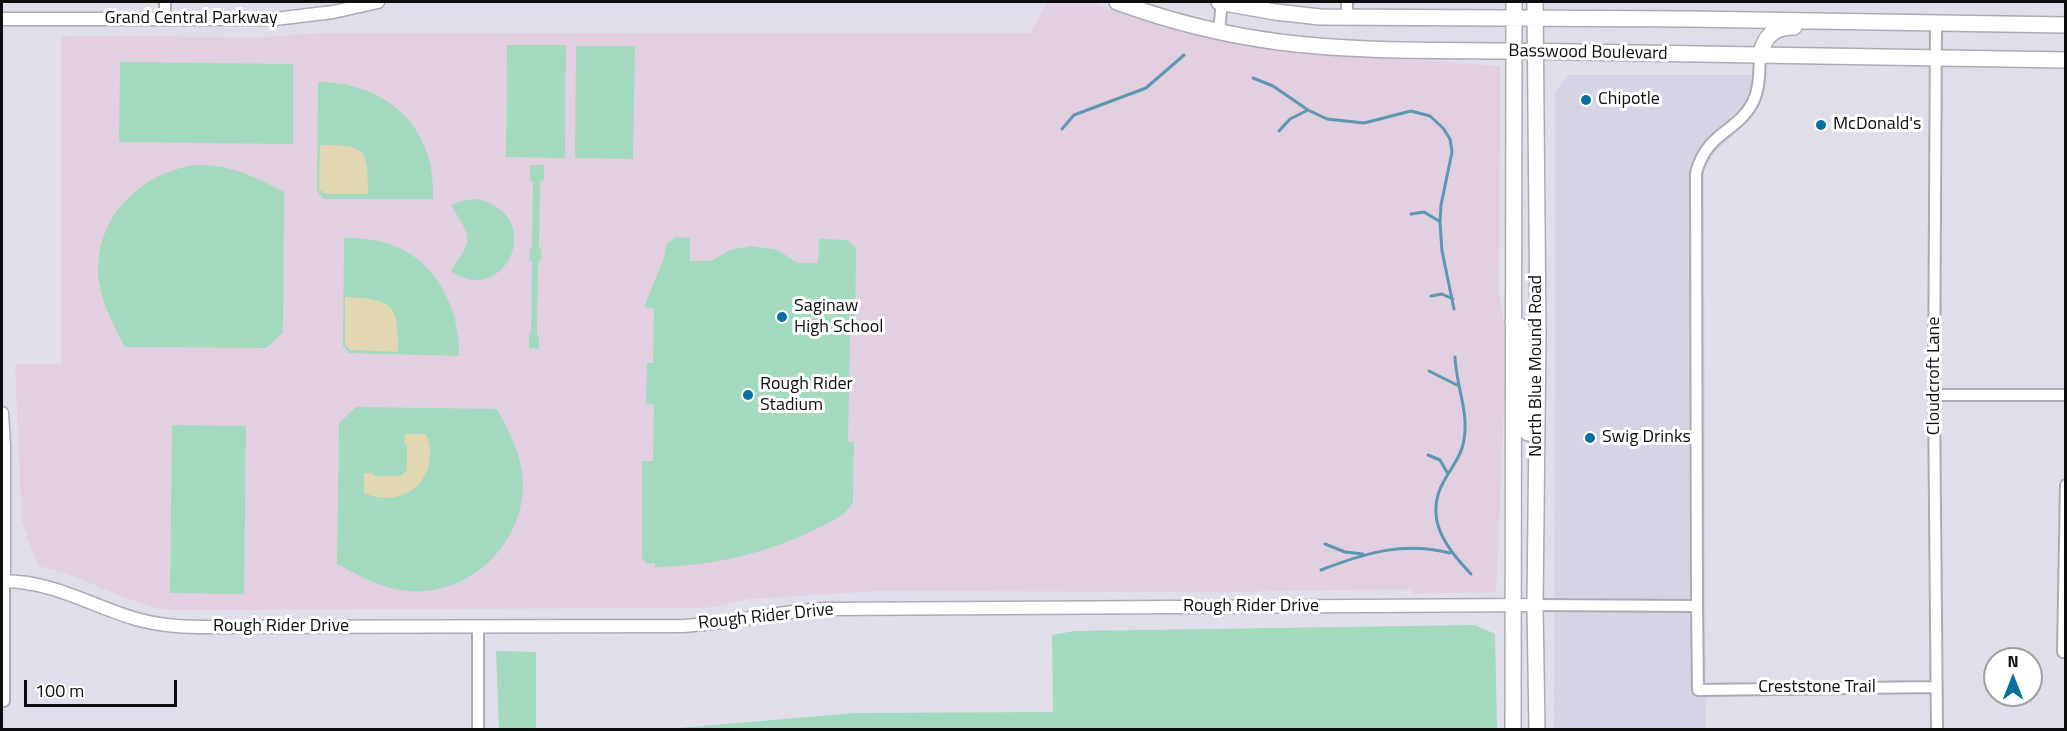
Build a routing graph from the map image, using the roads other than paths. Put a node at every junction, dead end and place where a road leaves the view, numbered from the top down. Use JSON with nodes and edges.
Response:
{"nodes":[{"id":1,"x":165,"y":2,"type":"edge"},
{"id":2,"x":378,"y":2,"type":"edge"},
{"id":3,"x":1117,"y":2,"type":"edge"},
{"id":4,"x":1221,"y":2,"type":"edge"},
{"id":5,"x":1347,"y":2,"type":"edge"},
{"id":6,"x":1514,"y":2,"type":"edge"},
{"id":7,"x":1535,"y":2,"type":"edge"},
{"id":8,"x":1347,"y":18,"type":"junction"},
{"id":9,"x":1514,"y":18,"type":"junction"},
{"id":10,"x":1535,"y":18,"type":"junction"},
{"id":11,"x":2,"y":19,"type":"edge"},
{"id":12,"x":165,"y":19,"type":"junction"},
{"id":13,"x":1813,"y":20,"type":"junction"},
{"id":14,"x":1936,"y":23,"type":"junction"},
{"id":15,"x":2066,"y":25,"type":"edge"},
{"id":16,"x":1219,"y":30,"type":"junction"},
{"id":17,"x":1514,"y":51,"type":"junction"},
{"id":18,"x":1536,"y":52,"type":"junction"},
{"id":19,"x":1760,"y":56,"type":"junction"},
{"id":20,"x":1936,"y":58,"type":"junction"},
{"id":21,"x":2066,"y":60,"type":"edge"},
{"id":22,"x":1513,"y":322,"type":"junction"},
{"id":23,"x":1934,"y":395,"type":"junction"},
{"id":24,"x":2066,"y":395,"type":"edge"},
{"id":25,"x":2,"y":412,"type":"edge"},
{"id":26,"x":1537,"y":458,"type":"junction"},
{"id":27,"x":3,"y":460,"type":"edge"},
{"id":28,"x":2066,"y":485,"type":"edge"},
{"id":29,"x":3,"y":581,"type":"edge"},
{"id":30,"x":1535,"y":605,"type":"junction"},
{"id":31,"x":1513,"y":606,"type":"junction"},
{"id":32,"x":1697,"y":606,"type":"junction"},
{"id":33,"x":478,"y":626,"type":"junction"},
{"id":34,"x":2066,"y":652,"type":"edge"},
{"id":35,"x":1936,"y":687,"type":"junction"},
{"id":36,"x":3,"y":701,"type":"edge"},
{"id":37,"x":478,"y":729,"type":"edge"},
{"id":38,"x":1513,"y":729,"type":"edge"},
{"id":39,"x":1536,"y":729,"type":"edge"},
{"id":40,"x":1937,"y":729,"type":"edge"}],
"edges":[{"from":1,"to":12,"type":"street"},
{"from":2,"to":12,"type":"street","name":"Grand Central Parkway"},
{"from":3,"to":16,"type":"main road","name":"Basswood Boulevard"},
{"from":4,"to":8,"type":"main road","name":"Basswood Boulevard"},
{"from":4,"to":16,"type":"street"},
{"from":5,"to":8,"type":"street"},
{"from":6,"to":9,"type":"main road","name":"North Blue Mound Road"},
{"from":7,"to":10,"type":"main road","name":"North Blue Mound Road"},
{"from":8,"to":9,"type":"main road","name":"Basswood Boulevard"},
{"from":9,"to":10,"type":"main road","name":"Basswood Boulevard"},
{"from":9,"to":17,"type":"main road","name":"North Blue Mound Road"},
{"from":10,"to":13,"type":"main road","name":"Basswood Boulevard"},
{"from":10,"to":18,"type":"main road","name":"North Blue Mound Road"},
{"from":11,"to":12,"type":"street","name":"Grand Central Parkway"},
{"from":13,"to":14,"type":"main road","name":"Basswood Boulevard"},
{"from":13,"to":19,"type":"main road"},
{"from":14,"to":15,"type":"main road","name":"Basswood Boulevard"},
{"from":14,"to":20,"type":"street","name":"Cloudcroft Lane"},
{"from":16,"to":17,"type":"main road","name":"Basswood Boulevard"},
{"from":17,"to":18,"type":"main road","name":"Basswood Boulevard"},
{"from":17,"to":22,"type":"main road","name":"North Blue Mound Road"},
{"from":18,"to":19,"type":"main road","name":"Basswood Boulevard"},
{"from":18,"to":26,"type":"main road","name":"North Blue Mound Road"},
{"from":19,"to":20,"type":"main road","name":"Basswood Boulevard"},
{"from":19,"to":32,"type":"street"},
{"from":20,"to":21,"type":"main road","name":"Basswood Boulevard"},
{"from":20,"to":23,"type":"street","name":"Cloudcroft Lane"},
{"from":22,"to":26,"type":"main road"},
{"from":22,"to":31,"type":"main road","name":"North Blue Mound Road"},
{"from":23,"to":24,"type":"street"},
{"from":23,"to":35,"type":"street","name":"Cloudcroft Lane"},
{"from":25,"to":27,"type":"street"},
{"from":26,"to":30,"type":"main road","name":"North Blue Mound Road"},
{"from":27,"to":29,"type":"street"},
{"from":28,"to":34,"type":"street"},
{"from":29,"to":33,"type":"street","name":"Rough Rider Drive"},
{"from":29,"to":36,"type":"street"},
{"from":30,"to":31,"type":"street","name":"Rough Rider Drive"},
{"from":30,"to":32,"type":"street"},
{"from":30,"to":39,"type":"main road","name":"North Blue Mound Road"},
{"from":31,"to":33,"type":"street","name":"Rough Rider Drive"},
{"from":31,"to":38,"type":"main road","name":"North Blue Mound Road"},
{"from":32,"to":35,"type":"street","name":"Creststone Trail"},
{"from":33,"to":37,"type":"street"},
{"from":35,"to":40,"type":"street","name":"Cloudcroft Lane"}]}
